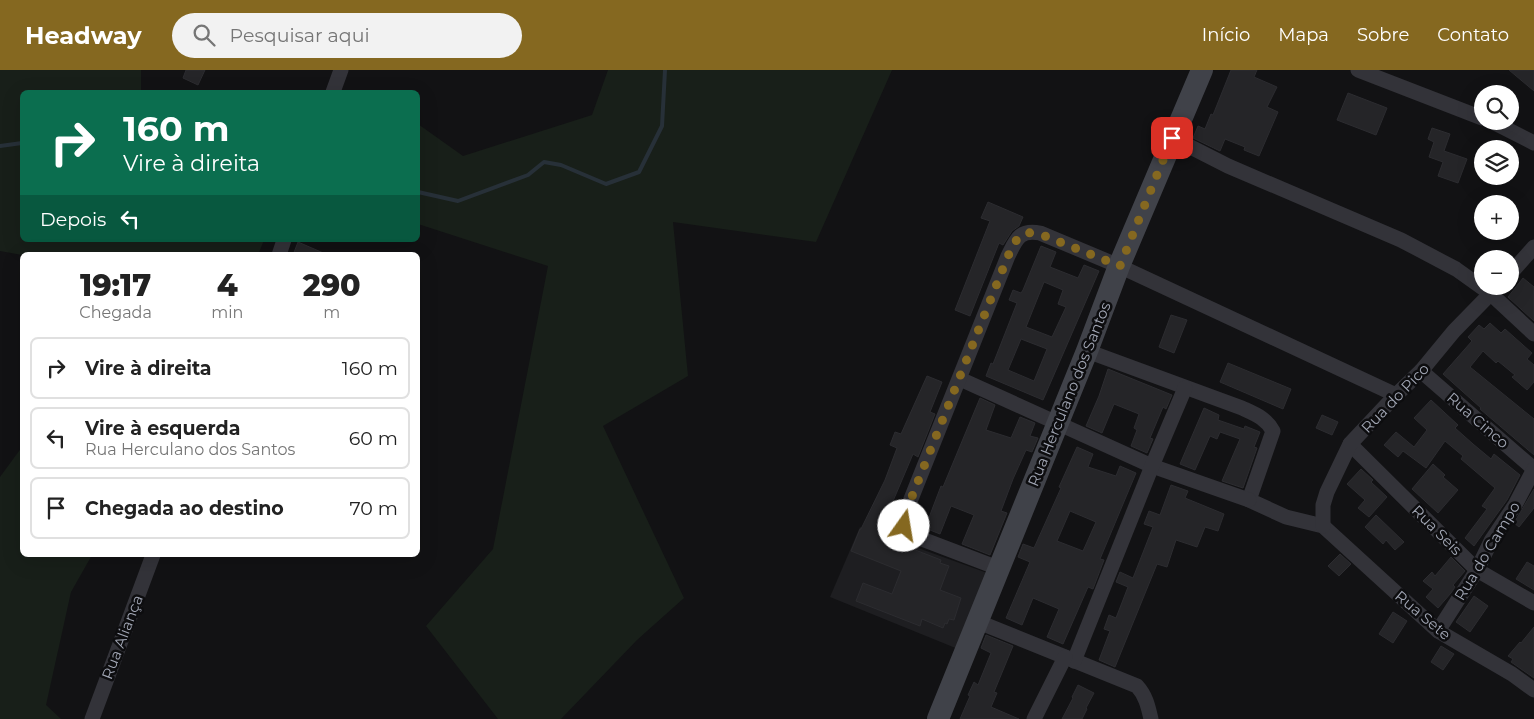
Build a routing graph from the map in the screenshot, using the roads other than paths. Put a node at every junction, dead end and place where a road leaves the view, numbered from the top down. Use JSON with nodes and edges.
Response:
{"nodes":[{"id":1,"x":341,"y":70,"type":"edge"},
{"id":2,"x":1202,"y":70,"type":"edge"},
{"id":3,"x":1358,"y":70,"type":"edge"},
{"id":4,"x":335,"y":90,"type":"edge"},
{"id":5,"x":1474,"y":115,"type":"edge"},
{"id":6,"x":1509,"y":130,"type":"edge"},
{"id":7,"x":1172,"y":138,"type":"junction"},
{"id":8,"x":1534,"y":143,"type":"edge"},
{"id":9,"x":1534,"y":247,"type":"edge"},
{"id":10,"x":1519,"y":264,"type":"edge"},
{"id":11,"x":1120,"y":266,"type":"junction"},
{"id":12,"x":1474,"y":279,"type":"edge"},
{"id":13,"x":1490,"y":295,"type":"edge"},
{"id":14,"x":1499,"y":295,"type":"edge"},
{"id":15,"x":1534,"y":334,"type":"edge"},
{"id":16,"x":1087,"y":351,"type":"junction"},
{"id":17,"x":1421,"y":371,"type":"junction"},
{"id":18,"x":960,"y":379,"type":"junction"},
{"id":19,"x":1185,"y":388,"type":"junction"},
{"id":20,"x":1396,"y":395,"type":"junction"},
{"id":21,"x":1058,"y":423,"type":"junction"},
{"id":22,"x":1350,"y":444,"type":"junction"},
{"id":23,"x":1152,"y":466,"type":"junction"},
{"id":24,"x":1534,"y":469,"type":"edge"},
{"id":25,"x":1249,"y":500,"type":"junction"},
{"id":26,"x":1323,"y":526,"type":"junction"},
{"id":27,"x":152,"y":557,"type":"edge"},
{"id":28,"x":998,"y":568,"type":"junction"},
{"id":29,"x":1477,"y":570,"type":"junction"},
{"id":30,"x":1534,"y":603,"type":"edge"},
{"id":31,"x":976,"y":621,"type":"junction"},
{"id":32,"x":1438,"y":631,"type":"junction"},
{"id":33,"x":1069,"y":659,"type":"junction"},
{"id":34,"x":1534,"y":690,"type":"edge"},
{"id":35,"x":92,"y":719,"type":"edge"},
{"id":36,"x":938,"y":719,"type":"edge"},
{"id":37,"x":1034,"y":719,"type":"edge"},
{"id":38,"x":1151,"y":719,"type":"edge"}],
"edges":[{"from":1,"to":4,"type":"street"},
{"from":2,"to":7,"type":"street","name":"Rua Herculano dos Santos"},
{"from":3,"to":5,"type":"street"},
{"from":6,"to":8,"type":"street"},
{"from":7,"to":11,"type":"street","name":"Rua Herculano dos Santos"},
{"from":7,"to":12,"type":"street"},
{"from":9,"to":10,"type":"street"},
{"from":11,"to":16,"type":"street","name":"Rua Herculano dos Santos"},
{"from":11,"to":18,"type":"street"},
{"from":11,"to":20,"type":"street"},
{"from":13,"to":17,"type":"street","name":"Rua do Pico"},
{"from":14,"to":15,"type":"street"},
{"from":16,"to":19,"type":"street"},
{"from":16,"to":21,"type":"street","name":"Rua Herculano dos Santos"},
{"from":17,"to":20,"type":"street","name":"Rua do Pico"},
{"from":17,"to":24,"type":"street","name":"Rua Cinco"},
{"from":18,"to":21,"type":"street"},
{"from":18,"to":28,"type":"street"},
{"from":19,"to":23,"type":"street"},
{"from":19,"to":25,"type":"street"},
{"from":20,"to":22,"type":"street","name":"Rua do Pico"},
{"from":21,"to":23,"type":"street"},
{"from":21,"to":28,"type":"street","name":"Rua Herculano dos Santos"},
{"from":22,"to":26,"type":"street","name":"Rua do Pico"},
{"from":22,"to":29,"type":"street","name":"Rua Seis"},
{"from":23,"to":25,"type":"street"},
{"from":23,"to":33,"type":"street"},
{"from":24,"to":29,"type":"street","name":"Rua do Campo"},
{"from":25,"to":26,"type":"street"},
{"from":26,"to":32,"type":"street","name":"Rua Sete"},
{"from":27,"to":35,"type":"street","name":"Rua Aliança"},
{"from":28,"to":31,"type":"street","name":"Rua Herculano dos Santos"},
{"from":29,"to":30,"type":"street","name":"Rua Seis"},
{"from":29,"to":32,"type":"street","name":"Rua do Campo"},
{"from":31,"to":33,"type":"street"},
{"from":31,"to":36,"type":"street","name":"Rua Herculano dos Santos"},
{"from":32,"to":34,"type":"street","name":"Rua Sete"},
{"from":33,"to":37,"type":"street"},
{"from":33,"to":38,"type":"street"}]}
